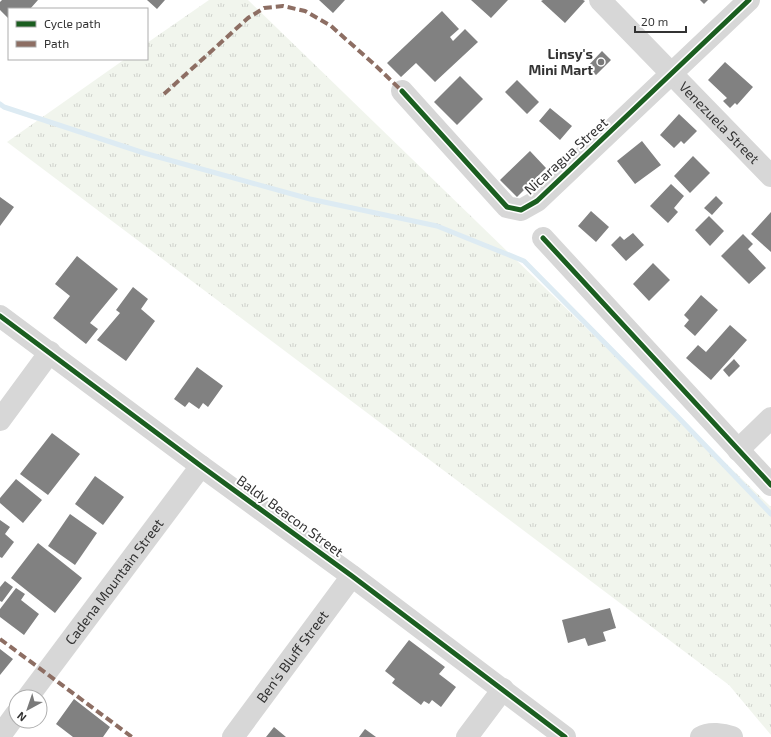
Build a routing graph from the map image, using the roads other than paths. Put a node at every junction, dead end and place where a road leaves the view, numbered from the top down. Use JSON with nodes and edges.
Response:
{"nodes":[{"id":1,"x":600,"y":0,"type":"edge"},
{"id":2,"x":749,"y":0,"type":"edge"},
{"id":3,"x":672,"y":74,"type":"junction"},
{"id":4,"x":402,"y":91,"type":"dead end"},
{"id":5,"x":771,"y":176,"type":"edge"},
{"id":6,"x":543,"y":238,"type":"dead end"},
{"id":7,"x":0,"y":316,"type":"edge"},
{"id":8,"x":50,"y":352,"type":"junction"},
{"id":9,"x":771,"y":418,"type":"edge"},
{"id":10,"x":0,"y":420,"type":"edge"},
{"id":11,"x":738,"y":450,"type":"junction"},
{"id":12,"x":201,"y":466,"type":"junction"},
{"id":13,"x":771,"y":485,"type":"edge"},
{"id":14,"x":352,"y":576,"type":"junction"},
{"id":15,"x":34,"y":689,"type":"edge"},
{"id":16,"x":503,"y":689,"type":"junction"},
{"id":17,"x":8,"y":725,"type":"edge"},
{"id":18,"x":0,"y":736,"type":"edge"},
{"id":19,"x":233,"y":737,"type":"edge"},
{"id":20,"x":467,"y":737,"type":"edge"},
{"id":21,"x":566,"y":737,"type":"edge"},
{"id":22,"x":702,"y":737,"type":"edge"},
{"id":23,"x":732,"y":737,"type":"edge"}],
"edges":[{"from":1,"to":3,"type":"street","name":"Venezuela Street"},
{"from":2,"to":3,"type":"street","name":"Nicaragua Street"},
{"from":3,"to":4,"type":"street","name":"Nicaragua Street"},
{"from":3,"to":5,"type":"street","name":"Venezuela Street"},
{"from":6,"to":11,"type":"street"},
{"from":7,"to":8,"type":"street","name":"Baldy Beacon Street"},
{"from":8,"to":10,"type":"street"},
{"from":8,"to":12,"type":"street","name":"Baldy Beacon Street"},
{"from":9,"to":11,"type":"street"},
{"from":11,"to":13,"type":"street"},
{"from":12,"to":14,"type":"street","name":"Baldy Beacon Street"},
{"from":12,"to":15,"type":"street","name":"Cadena Mountain Street"},
{"from":14,"to":16,"type":"street","name":"Baldy Beacon Street"},
{"from":14,"to":19,"type":"street","name":"Ben's Bluff Street"},
{"from":16,"to":20,"type":"street"},
{"from":16,"to":21,"type":"street","name":"Baldy Beacon Street"},
{"from":17,"to":18,"type":"street"},
{"from":22,"to":23,"type":"street"}]}
